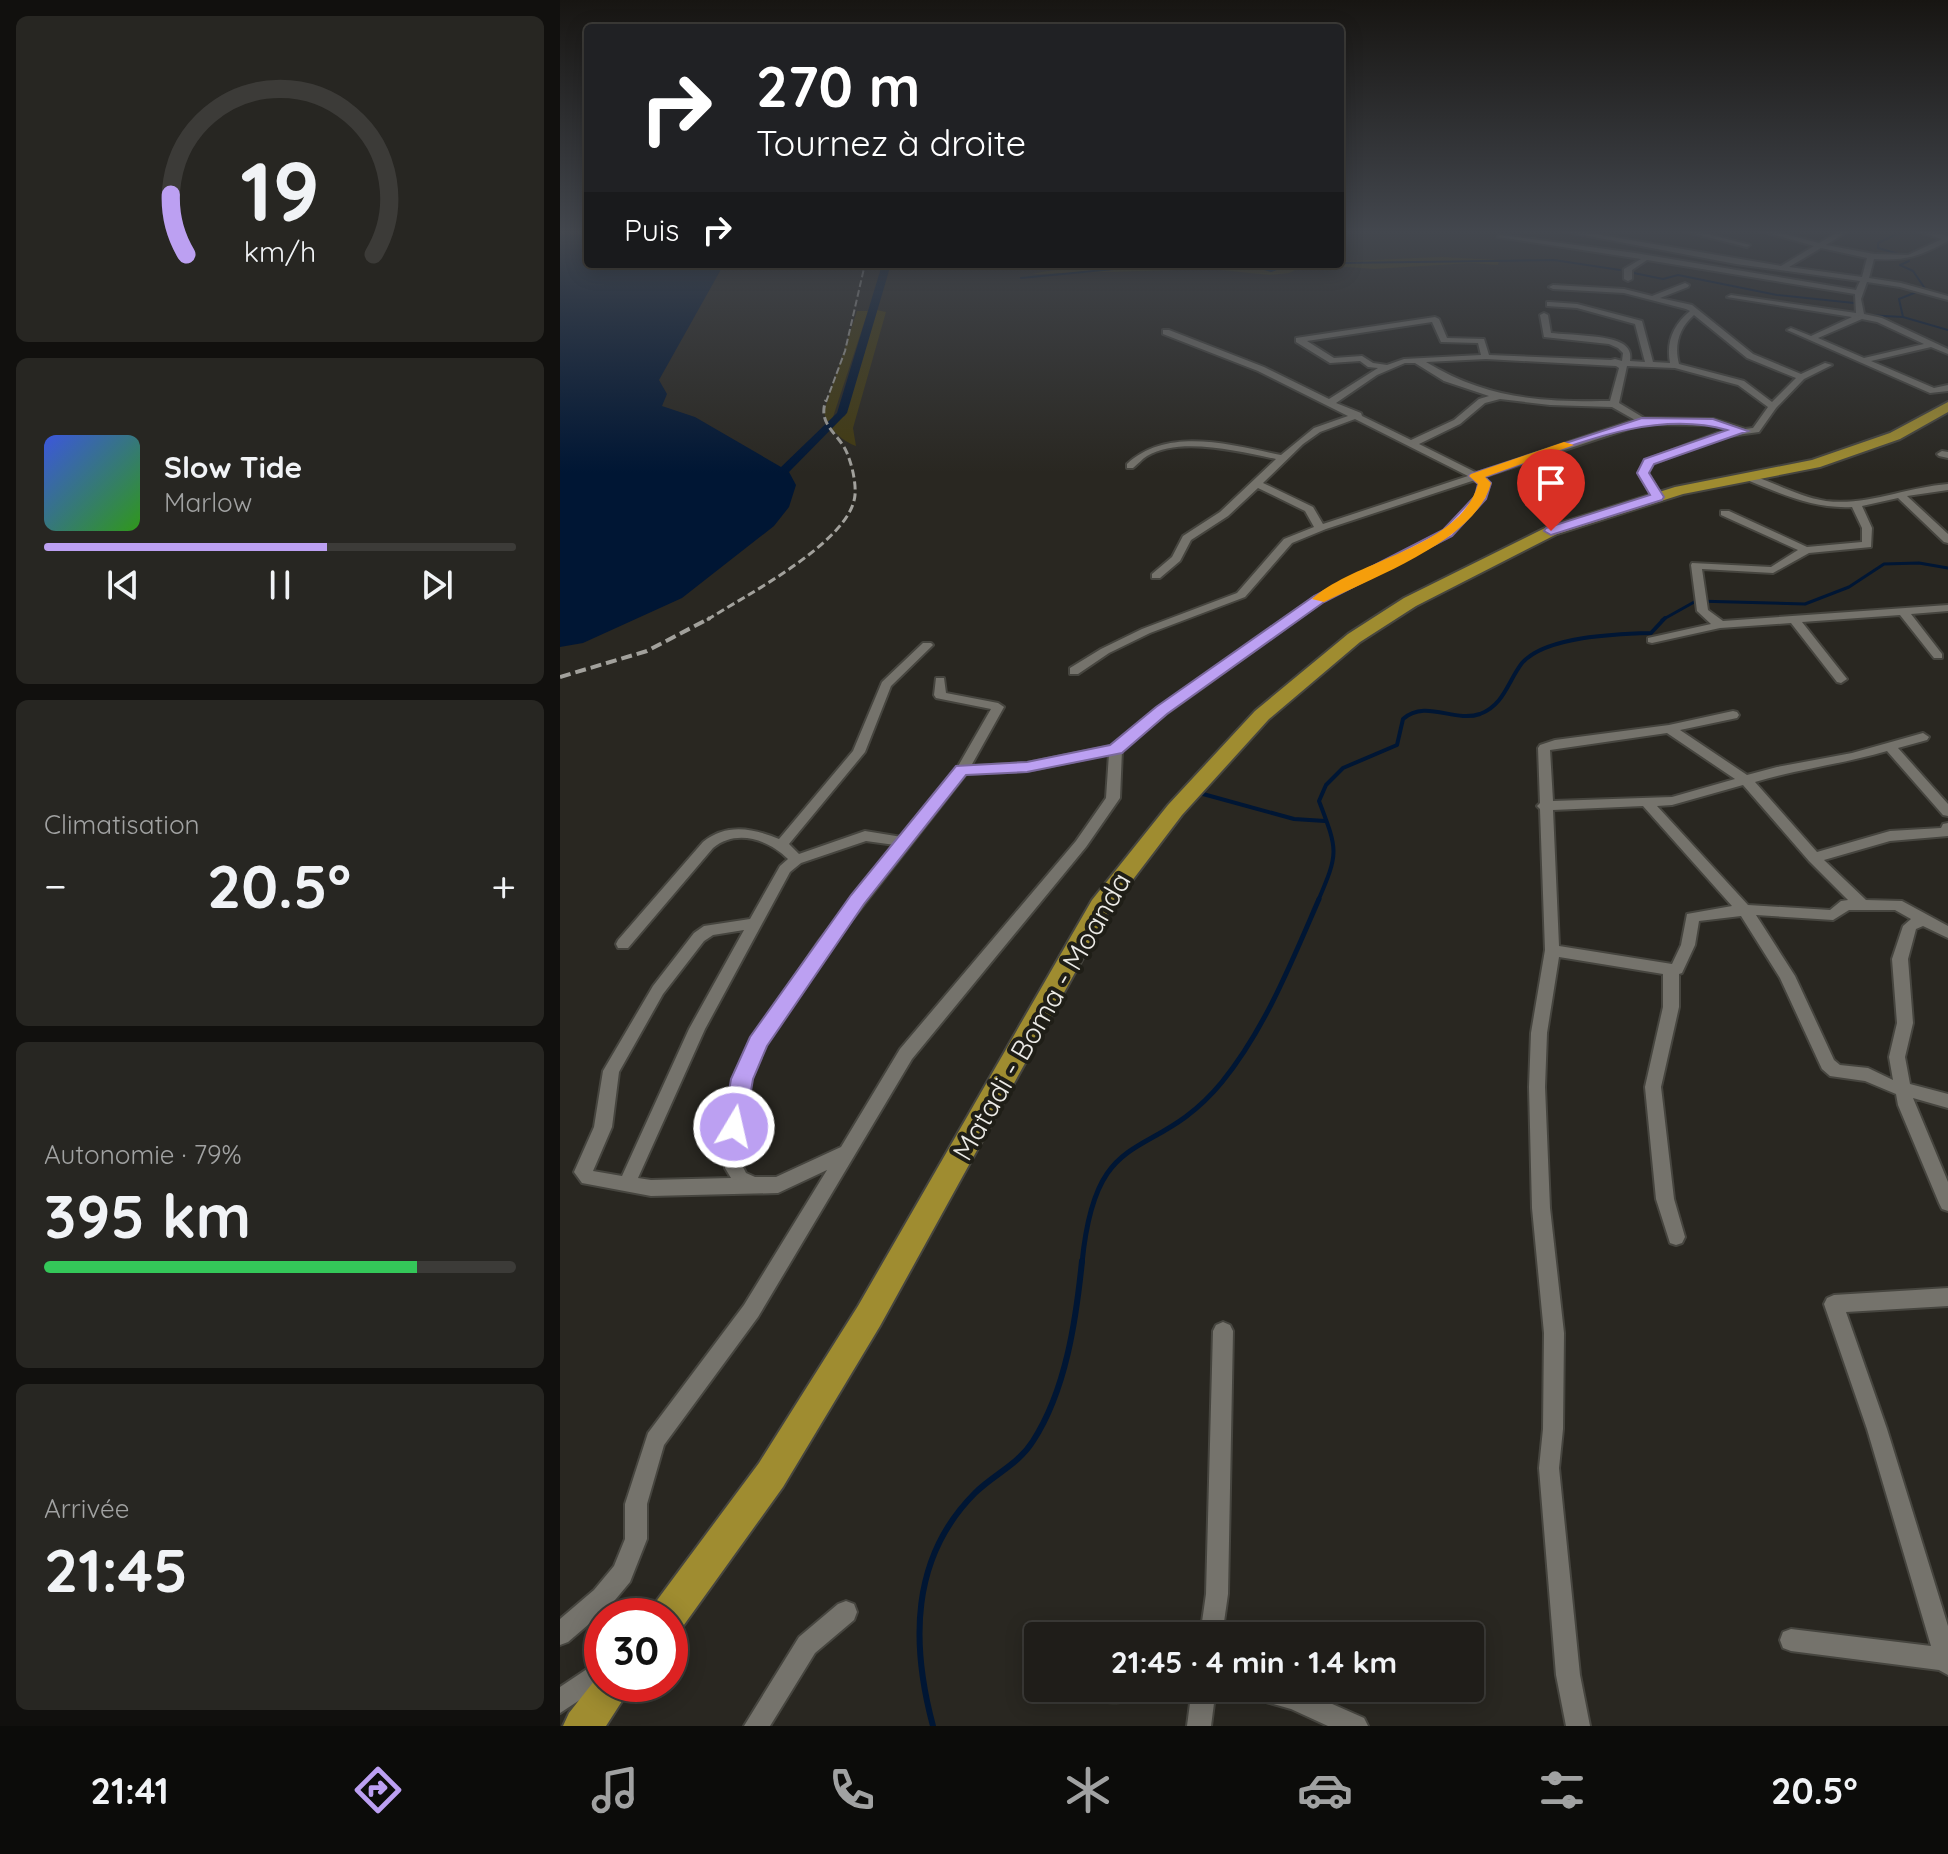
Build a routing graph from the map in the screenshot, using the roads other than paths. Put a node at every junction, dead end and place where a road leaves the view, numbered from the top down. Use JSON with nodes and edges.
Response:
{"nodes":[{"id":1,"x":1695,"y":311,"type":"joint"},
{"id":2,"x":1605,"y":312,"type":"edge"},
{"id":3,"x":1831,"y":312,"type":"edge"},
{"id":4,"x":1860,"y":312,"type":"edge"},
{"id":5,"x":1544,"y":315,"type":"dead end"},
{"id":6,"x":1861,"y":316,"type":"junction"},
{"id":7,"x":1791,"y":330,"type":"dead end"},
{"id":8,"x":1166,"y":332,"type":"dead end"},
{"id":9,"x":1812,"y":338,"type":"junction"},
{"id":10,"x":1931,"y":345,"type":"junction"},
{"id":11,"x":1948,"y":352,"type":"edge"},
{"id":12,"x":1486,"y":357,"type":"junction"},
{"id":13,"x":1413,"y":359,"type":"junction"},
{"id":14,"x":1867,"y":360,"type":"junction"},
{"id":15,"x":1620,"y":362,"type":"junction"},
{"id":16,"x":1649,"y":362,"type":"junction"},
{"id":17,"x":1828,"y":365,"type":"dead end"},
{"id":18,"x":1675,"y":366,"type":"junction"},
{"id":19,"x":1386,"y":367,"type":"junction"},
{"id":20,"x":1801,"y":377,"type":"junction"},
{"id":21,"x":1948,"y":388,"type":"edge"},
{"id":22,"x":1504,"y":396,"type":"junction"},
{"id":23,"x":1331,"y":402,"type":"junction"},
{"id":24,"x":1614,"y":404,"type":"junction"},
{"id":25,"x":1773,"y":406,"type":"junction"},
{"id":26,"x":1948,"y":406,"type":"edge"},
{"id":27,"x":1358,"y":415,"type":"junction"},
{"id":28,"x":1642,"y":421,"type":"junction"},
{"id":29,"x":1742,"y":431,"type":"junction"},
{"id":30,"x":1411,"y":444,"type":"junction"},
{"id":31,"x":1284,"y":458,"type":"junction"},
{"id":32,"x":1130,"y":466,"type":"dead end"},
{"id":33,"x":1476,"y":476,"type":"junction"},
{"id":34,"x":1750,"y":478,"type":"junction"},
{"id":35,"x":1258,"y":484,"type":"junction"},
{"id":36,"x":1948,"y":487,"type":"edge"},
{"id":37,"x":1900,"y":494,"type":"junction"},
{"id":38,"x":1657,"y":497,"type":"junction"},
{"id":39,"x":1856,"y":504,"type":"junction"},
{"id":40,"x":1725,"y":513,"type":"dead end"},
{"id":41,"x":1321,"y":529,"type":"junction"},
{"id":42,"x":1948,"y":540,"type":"edge"},
{"id":43,"x":1806,"y":550,"type":"junction"},
{"id":44,"x":1156,"y":576,"type":"dead end"},
{"id":45,"x":1948,"y":608,"type":"edge"},
{"id":46,"x":1904,"y":613,"type":"junction"},
{"id":47,"x":1795,"y":621,"type":"junction"},
{"id":48,"x":1720,"y":625,"type":"junction"},
{"id":49,"x":1652,"y":640,"type":"dead end"},
{"id":50,"x":927,"y":645,"type":"dead end"},
{"id":51,"x":1938,"y":656,"type":"dead end"},
{"id":52,"x":1074,"y":671,"type":"dead end"},
{"id":53,"x":1841,"y":679,"type":"dead end"},
{"id":54,"x":940,"y":681,"type":"dead end"},
{"id":55,"x":1733,"y":715,"type":"dead end"},
{"id":56,"x":1669,"y":729,"type":"junction"},
{"id":57,"x":1923,"y":737,"type":"dead end"},
{"id":58,"x":1891,"y":748,"type":"junction"},
{"id":59,"x":1116,"y":749,"type":"junction"},
{"id":60,"x":962,"y":770,"type":"junction"},
{"id":61,"x":1747,"y":781,"type":"junction"},
{"id":62,"x":1948,"y":789,"type":"edge"},
{"id":63,"x":1932,"y":792,"type":"junction"},
{"id":64,"x":1647,"y":803,"type":"junction"},
{"id":65,"x":1544,"y":806,"type":"junction"},
{"id":66,"x":1948,"y":812,"type":"edge"},
{"id":67,"x":1948,"y":826,"type":"edge"},
{"id":68,"x":905,"y":842,"type":"junction"},
{"id":69,"x":781,"y":845,"type":"junction"},
{"id":70,"x":1814,"y":858,"type":"junction"},
{"id":71,"x":796,"y":860,"type":"junction"},
{"id":72,"x":1862,"y":905,"type":"junction"},
{"id":73,"x":1746,"y":912,"type":"junction"},
{"id":74,"x":1926,"y":919,"type":"junction"},
{"id":75,"x":756,"y":923,"type":"junction"},
{"id":76,"x":1948,"y":933,"type":"edge"},
{"id":77,"x":623,"y":944,"type":"dead end"},
{"id":78,"x":1552,"y":950,"type":"junction"},
{"id":79,"x":1671,"y":970,"type":"junction"},
{"id":80,"x":1903,"y":1089,"type":"junction"},
{"id":81,"x":1948,"y":1101,"type":"edge"},
{"id":82,"x":847,"y":1152,"type":"junction"},
{"id":83,"x":627,"y":1184,"type":"junction"},
{"id":84,"x":753,"y":1185,"type":"junction"},
{"id":85,"x":1948,"y":1203,"type":"edge"},
{"id":86,"x":1676,"y":1237,"type":"dead end"},
{"id":87,"x":1948,"y":1297,"type":"edge"},
{"id":88,"x":1223,"y":1331,"type":"dead end"},
{"id":89,"x":681,"y":1598,"type":"edge"},
{"id":90,"x":846,"y":1612,"type":"dead end"},
{"id":91,"x":1213,"y":1622,"type":"edge"},
{"id":92,"x":560,"y":1634,"type":"edge"},
{"id":93,"x":1791,"y":1640,"type":"dead end"},
{"id":94,"x":1947,"y":1661,"type":"edge"},
{"id":95,"x":584,"y":1684,"type":"edge"},
{"id":96,"x":560,"y":1701,"type":"edge"},
{"id":97,"x":601,"y":1702,"type":"edge"},
{"id":98,"x":1202,"y":1702,"type":"edge"},
{"id":99,"x":1301,"y":1702,"type":"edge"},
{"id":100,"x":582,"y":1726,"type":"edge"},
{"id":101,"x":756,"y":1726,"type":"edge"},
{"id":102,"x":1199,"y":1726,"type":"edge"},
{"id":103,"x":1356,"y":1726,"type":"edge"},
{"id":104,"x":1578,"y":1726,"type":"edge"}],
"edges":[{"from":1,"to":18,"type":"street"},
{"from":1,"to":20,"type":"street"},
{"from":2,"to":16,"type":"street"},
{"from":3,"to":6,"type":"street"},
{"from":4,"to":6,"type":"street"},
{"from":5,"to":15,"type":"street"},
{"from":6,"to":9,"type":"street"},
{"from":6,"to":10,"type":"street"},
{"from":7,"to":9,"type":"street"},
{"from":8,"to":23,"type":"street"},
{"from":9,"to":14,"type":"street"},
{"from":10,"to":11,"type":"street"},
{"from":10,"to":14,"type":"street"},
{"from":12,"to":13,"type":"street"},
{"from":12,"to":15,"type":"street"},
{"from":12,"to":19,"type":"street"},
{"from":13,"to":19,"type":"street"},
{"from":13,"to":22,"type":"street"},
{"from":14,"to":21,"type":"street"},
{"from":15,"to":16,"type":"street"},
{"from":15,"to":24,"type":"street"},
{"from":16,"to":18,"type":"street"},
{"from":17,"to":20,"type":"street"},
{"from":18,"to":25,"type":"street"},
{"from":19,"to":23,"type":"street"},
{"from":20,"to":25,"type":"street"},
{"from":22,"to":24,"type":"street"},
{"from":22,"to":30,"type":"street"},
{"from":23,"to":27,"type":"street"},
{"from":24,"to":28,"type":"street"},
{"from":25,"to":29,"type":"street"},
{"from":26,"to":34,"type":"highway","name":"Matadi - Boma - Moanda"},
{"from":27,"to":30,"type":"street"},
{"from":27,"to":31,"type":"street"},
{"from":28,"to":29,"type":"street"},
{"from":28,"to":33,"type":"street"},
{"from":29,"to":38,"type":"street"},
{"from":30,"to":33,"type":"street"},
{"from":31,"to":32,"type":"street"},
{"from":31,"to":35,"type":"street"},
{"from":33,"to":41,"type":"street"},
{"from":33,"to":59,"type":"street"},
{"from":34,"to":38,"type":"highway","name":"Matadi - Boma - Moanda"},
{"from":34,"to":39,"type":"street"},
{"from":35,"to":41,"type":"street"},
{"from":35,"to":44,"type":"street"},
{"from":36,"to":37,"type":"street"},
{"from":37,"to":39,"type":"street"},
{"from":37,"to":42,"type":"street"},
{"from":38,"to":89,"type":"highway","name":"Matadi - Boma - Moanda"},
{"from":39,"to":43,"type":"street"},
{"from":40,"to":43,"type":"street"},
{"from":41,"to":52,"type":"street"},
{"from":43,"to":48,"type":"street"},
{"from":45,"to":46,"type":"street"},
{"from":46,"to":47,"type":"street"},
{"from":46,"to":51,"type":"street"},
{"from":47,"to":48,"type":"street"},
{"from":47,"to":53,"type":"street"},
{"from":48,"to":49,"type":"street"},
{"from":50,"to":69,"type":"street"},
{"from":54,"to":60,"type":"street"},
{"from":55,"to":56,"type":"street"},
{"from":56,"to":61,"type":"street"},
{"from":56,"to":65,"type":"street"},
{"from":57,"to":58,"type":"street"},
{"from":58,"to":61,"type":"street"},
{"from":58,"to":63,"type":"street"},
{"from":59,"to":60,"type":"street"},
{"from":59,"to":82,"type":"street"},
{"from":60,"to":68,"type":"street"},
{"from":61,"to":64,"type":"street"},
{"from":61,"to":70,"type":"street"},
{"from":62,"to":63,"type":"street"},
{"from":63,"to":66,"type":"street"},
{"from":64,"to":65,"type":"street"},
{"from":64,"to":73,"type":"street"},
{"from":65,"to":78,"type":"street"},
{"from":67,"to":70,"type":"street"},
{"from":68,"to":71,"type":"street"},
{"from":68,"to":84,"type":"street"},
{"from":69,"to":71,"type":"street"},
{"from":69,"to":77,"type":"street"},
{"from":70,"to":72,"type":"street"},
{"from":71,"to":75,"type":"street"},
{"from":72,"to":73,"type":"street"},
{"from":72,"to":74,"type":"street"},
{"from":73,"to":79,"type":"street"},
{"from":73,"to":80,"type":"street"},
{"from":74,"to":76,"type":"street"},
{"from":74,"to":80,"type":"street"},
{"from":75,"to":83,"type":"street"},
{"from":75,"to":83,"type":"street"},
{"from":78,"to":79,"type":"street"},
{"from":78,"to":104,"type":"street"},
{"from":79,"to":86,"type":"street"},
{"from":80,"to":81,"type":"street"},
{"from":80,"to":85,"type":"street"},
{"from":82,"to":84,"type":"street"},
{"from":82,"to":92,"type":"street"},
{"from":83,"to":84,"type":"street"},
{"from":87,"to":94,"type":"street"},
{"from":88,"to":91,"type":"street"},
{"from":90,"to":101,"type":"street"},
{"from":93,"to":94,"type":"street"},
{"from":95,"to":96,"type":"street"},
{"from":97,"to":100,"type":"highway"},
{"from":98,"to":102,"type":"street"},
{"from":99,"to":103,"type":"street"}]}
